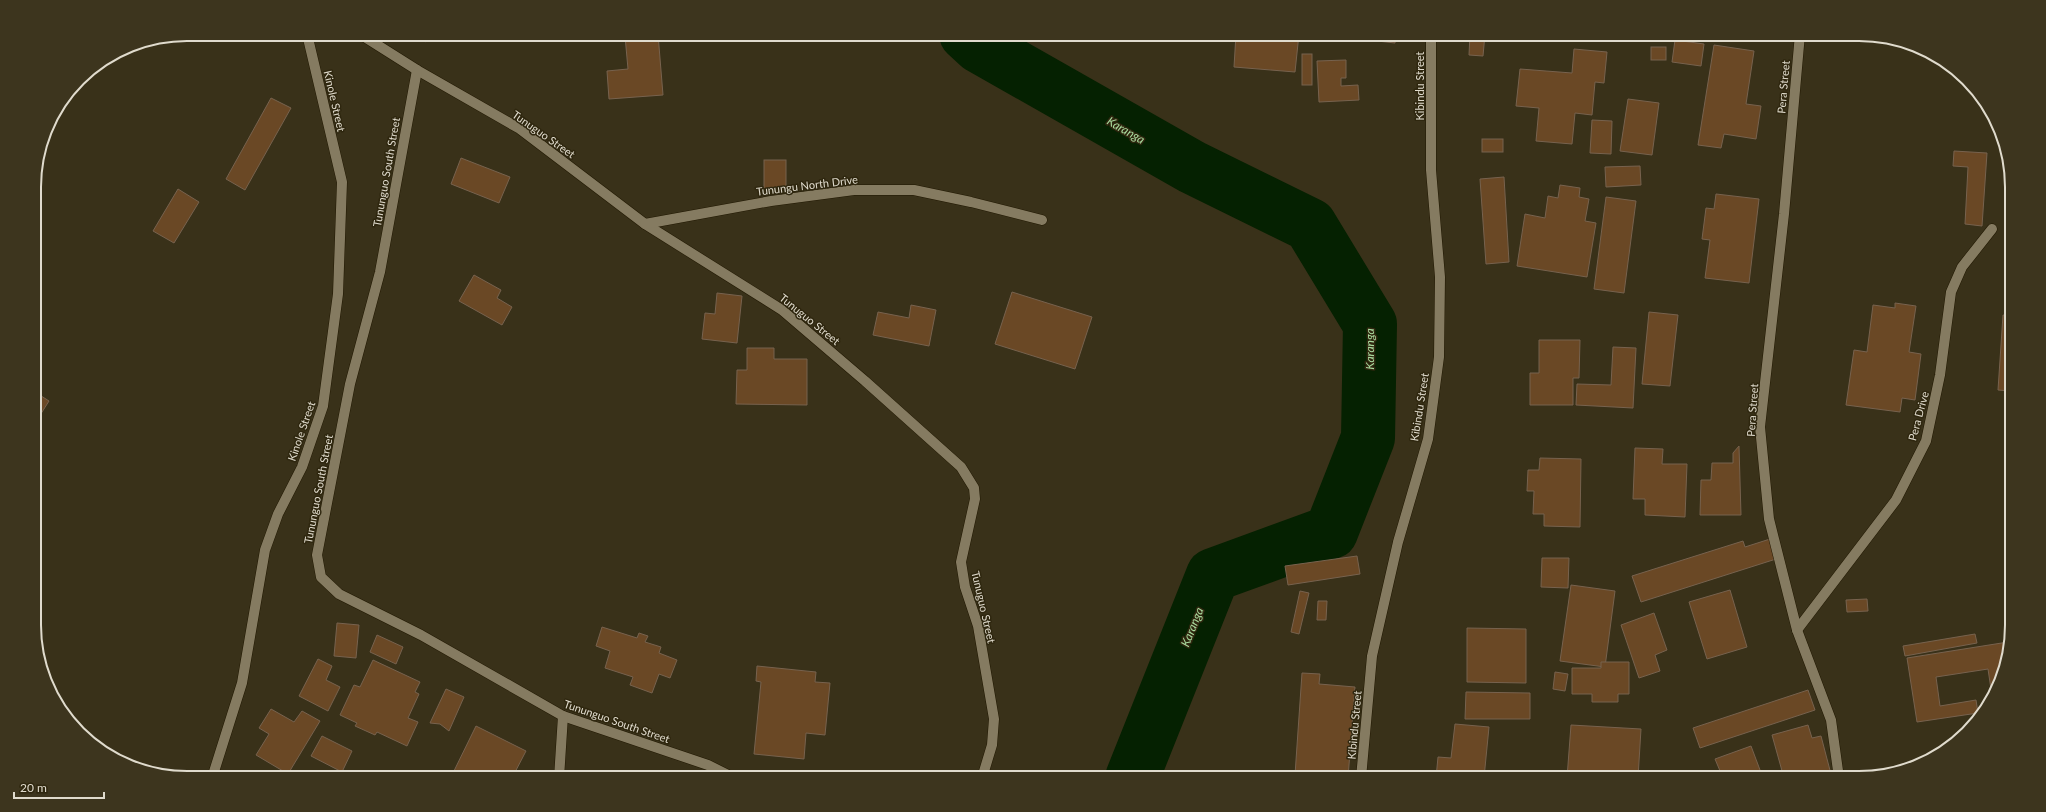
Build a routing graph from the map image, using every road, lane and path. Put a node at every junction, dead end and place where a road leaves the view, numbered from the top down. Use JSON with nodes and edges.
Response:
{"nodes":[{"id":1,"x":309,"y":41,"type":"edge"},
{"id":2,"x":371,"y":41,"type":"edge"},
{"id":3,"x":1431,"y":41,"type":"edge"},
{"id":4,"x":1799,"y":41,"type":"edge"},
{"id":5,"x":417,"y":70,"type":"junction"},
{"id":6,"x":1042,"y":220,"type":"dead end"},
{"id":7,"x":646,"y":224,"type":"junction"},
{"id":8,"x":1992,"y":229,"type":"dead end"},
{"id":9,"x":1797,"y":630,"type":"junction"},
{"id":10,"x":563,"y":716,"type":"junction"},
{"id":11,"x":214,"y":771,"type":"edge"},
{"id":12,"x":559,"y":771,"type":"edge"},
{"id":13,"x":720,"y":771,"type":"edge"},
{"id":14,"x":984,"y":771,"type":"edge"},
{"id":15,"x":1362,"y":771,"type":"edge"},
{"id":16,"x":1838,"y":771,"type":"edge"}],
"edges":[{"from":1,"to":11,"type":"street","name":"Kinole Street"},
{"from":2,"to":5,"type":"street","name":"Tunuguo Street"},
{"from":3,"to":15,"type":"street","name":"Kibindu Street"},
{"from":4,"to":9,"type":"street","name":"Pera Street"},
{"from":5,"to":7,"type":"street","name":"Tunuguo Street"},
{"from":5,"to":10,"type":"street","name":"Tununguo South Street"},
{"from":6,"to":7,"type":"street","name":"Tunungu North Drive"},
{"from":7,"to":14,"type":"street","name":"Tunuguo Street"},
{"from":8,"to":9,"type":"street","name":"Pera Drive"},
{"from":9,"to":16,"type":"street","name":"Pera Street"},
{"from":10,"to":12,"type":"street"},
{"from":10,"to":13,"type":"street","name":"Tununguo South Street"}]}
